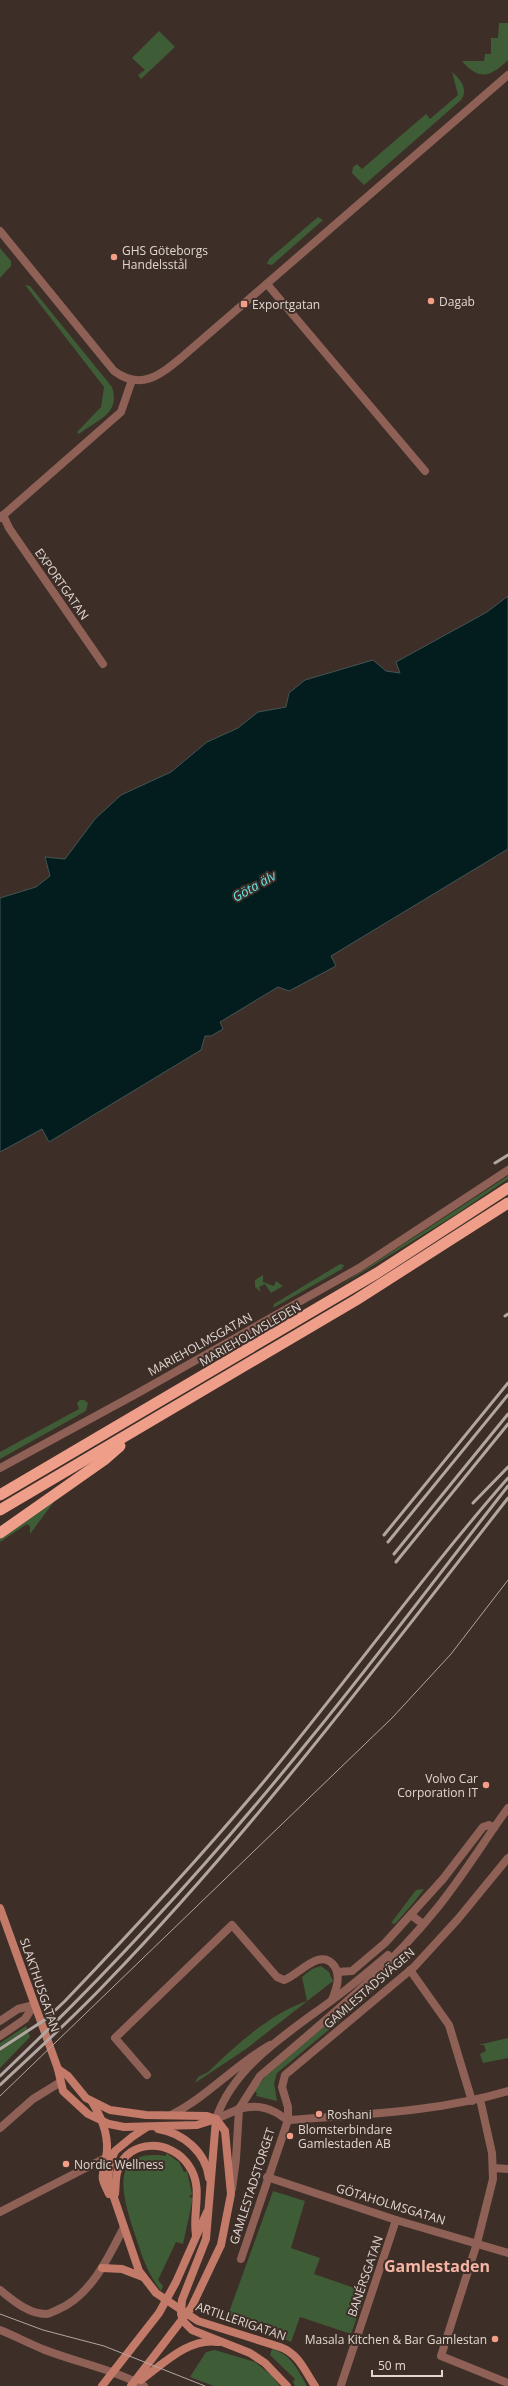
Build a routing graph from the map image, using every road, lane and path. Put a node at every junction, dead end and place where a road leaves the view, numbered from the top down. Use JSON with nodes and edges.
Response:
{"nodes":[{"id":1,"x":508,"y":75,"type":"edge"},
{"id":2,"x":0,"y":231,"type":"edge"},
{"id":3,"x":267,"y":284,"type":"junction"},
{"id":4,"x":132,"y":380,"type":"junction"},
{"id":5,"x":425,"y":471,"type":"dead end"},
{"id":6,"x":2,"y":517,"type":"edge"},
{"id":7,"x":103,"y":664,"type":"dead end"},
{"id":8,"x":508,"y":1170,"type":"edge"},
{"id":9,"x":508,"y":1188,"type":"edge"},
{"id":10,"x":508,"y":1203,"type":"edge"},
{"id":11,"x":130,"y":1435,"type":"junction"},
{"id":12,"x":0,"y":1468,"type":"edge"},
{"id":13,"x":0,"y":1496,"type":"edge"},
{"id":14,"x":0,"y":1510,"type":"edge"},
{"id":15,"x":0,"y":1533,"type":"edge"},
{"id":16,"x":508,"y":1808,"type":"edge"},
{"id":17,"x":494,"y":1828,"type":"junction"},
{"id":18,"x":507,"y":1860,"type":"edge"},
{"id":19,"x":0,"y":1908,"type":"edge"},
{"id":20,"x":411,"y":1915,"type":"junction"},
{"id":21,"x":423,"y":1924,"type":"junction"},
{"id":22,"x":405,"y":1942,"type":"junction"},
{"id":23,"x":410,"y":1970,"type":"junction"},
{"id":24,"x":337,"y":1972,"type":"junction"},
{"id":25,"x":332,"y":2000,"type":"junction"},
{"id":26,"x":34,"y":2005,"type":"junction"},
{"id":27,"x":0,"y":2021,"type":"edge"},
{"id":28,"x":0,"y":2036,"type":"edge"},
{"id":29,"x":284,"y":2036,"type":"junction"},
{"id":30,"x":58,"y":2069,"type":"junction"},
{"id":31,"x":147,"y":2075,"type":"dead end"},
{"id":32,"x":59,"y":2083,"type":"junction"},
{"id":33,"x":508,"y":2091,"type":"edge"},
{"id":34,"x":476,"y":2100,"type":"junction"},
{"id":35,"x":91,"y":2101,"type":"junction"},
{"id":36,"x":239,"y":2109,"type":"junction"},
{"id":37,"x":171,"y":2115,"type":"junction"},
{"id":38,"x":216,"y":2119,"type":"junction"},
{"id":39,"x":288,"y":2120,"type":"junction"},
{"id":40,"x":102,"y":2121,"type":"junction"},
{"id":41,"x":0,"y":2128,"type":"edge"},
{"id":42,"x":147,"y":2128,"type":"junction"},
{"id":43,"x":115,"y":2151,"type":"junction"},
{"id":44,"x":106,"y":2158,"type":"junction"},
{"id":45,"x":494,"y":2168,"type":"junction"},
{"id":46,"x":508,"y":2169,"type":"edge"},
{"id":47,"x":268,"y":2177,"type":"junction"},
{"id":48,"x":210,"y":2185,"type":"junction"},
{"id":49,"x":231,"y":2194,"type":"junction"},
{"id":50,"x":115,"y":2197,"type":"junction"},
{"id":51,"x":209,"y":2207,"type":"junction"},
{"id":52,"x":0,"y":2212,"type":"edge"},
{"id":53,"x":396,"y":2220,"type":"junction"},
{"id":54,"x":124,"y":2228,"type":"junction"},
{"id":55,"x":196,"y":2235,"type":"junction"},
{"id":56,"x":477,"y":2242,"type":"junction"},
{"id":57,"x":508,"y":2253,"type":"edge"},
{"id":58,"x":241,"y":2259,"type":"dead end"},
{"id":59,"x":102,"y":2268,"type":"junction"},
{"id":60,"x":144,"y":2277,"type":"junction"},
{"id":61,"x":0,"y":2290,"type":"edge"},
{"id":62,"x":183,"y":2320,"type":"junction"},
{"id":63,"x":0,"y":2330,"type":"edge"},
{"id":64,"x":229,"y":2344,"type":"junction"},
{"id":65,"x":265,"y":2363,"type":"junction"},
{"id":66,"x":499,"y":2383,"type":"edge"},
{"id":67,"x":508,"y":2383,"type":"edge"},
{"id":68,"x":341,"y":2385,"type":"dead end"},
{"id":69,"x":102,"y":2386,"type":"edge"},
{"id":70,"x":131,"y":2386,"type":"edge"},
{"id":71,"x":144,"y":2386,"type":"edge"},
{"id":72,"x":282,"y":2386,"type":"edge"},
{"id":73,"x":287,"y":2386,"type":"edge"},
{"id":74,"x":315,"y":2386,"type":"edge"}],
"edges":[{"from":1,"to":3,"type":"street"},
{"from":2,"to":4,"type":"street"},
{"from":3,"to":4,"type":"street"},
{"from":3,"to":5,"type":"street"},
{"from":4,"to":6,"type":"street","name":"EXPORTGATAN"},
{"from":6,"to":7,"type":"street","name":"EXPORTGATAN"},
{"from":8,"to":12,"type":"street","name":"MARIEHOLMSGATAN"},
{"from":9,"to":13,"type":"highway","name":"MARIEHOLMSLEDEN"},
{"from":10,"to":11,"type":"highway","name":"MARIEHOLMSLEDEN"},
{"from":11,"to":14,"type":"highway","name":"MARIEHOLMSLEDEN"},
{"from":11,"to":15,"type":"highway"},
{"from":16,"to":17,"type":"street","name":"GAMLESTADSVÄGEN"},
{"from":17,"to":20,"type":"street","name":"GAMLESTADSVÄGEN"},
{"from":17,"to":21,"type":"street","name":"GAMLESTADSVÄGEN"},
{"from":18,"to":23,"type":"street","name":"GAMLESTADSVÄGEN"},
{"from":19,"to":26,"type":"main road","name":"SLAKTHUSGATAN"},
{"from":20,"to":21,"type":"street"},
{"from":20,"to":24,"type":"street","name":"GAMLESTADSVÄGEN"},
{"from":21,"to":22,"type":"street","name":"GAMLESTADSVÄGEN"},
{"from":22,"to":25,"type":"street","name":"GAMLESTADSVÄGEN"},
{"from":22,"to":36,"type":"street","name":"GAMLESTADSVÄGEN"},
{"from":23,"to":34,"type":"street"},
{"from":23,"to":39,"type":"street","name":"GAMLESTADSVÄGEN"},
{"from":24,"to":25,"type":"street","name":"GAMLESTADSVÄGEN"},
{"from":24,"to":31,"type":"street"},
{"from":25,"to":29,"type":"street","name":"GAMLESTADSVÄGEN"},
{"from":26,"to":27,"type":"street"},
{"from":26,"to":28,"type":"street"},
{"from":26,"to":30,"type":"main road","name":"SLAKTHUSGATAN"},
{"from":29,"to":37,"type":"street","name":"GAMLESTADSVÄGEN"},
{"from":29,"to":38,"type":"street","name":"GAMLESTADSVÄGEN"},
{"from":30,"to":32,"type":"main road","name":"SLAKTHUSGATAN"},
{"from":30,"to":35,"type":"main road","name":"SLAKTHUSGATAN"},
{"from":32,"to":40,"type":"main road","name":"SLAKTHUSGATAN"},
{"from":32,"to":41,"type":"street"},
{"from":33,"to":34,"type":"street"},
{"from":34,"to":39,"type":"street"},
{"from":34,"to":45,"type":"street"},
{"from":35,"to":37,"type":"main road","name":"SLAKTHUSGATAN"},
{"from":35,"to":40,"type":"main road","name":"ARTILLERIGATAN"},
{"from":36,"to":38,"type":"street"},
{"from":36,"to":39,"type":"street"},
{"from":36,"to":49,"type":"street","name":"GAMLESTADSVÄGEN"},
{"from":37,"to":38,"type":"main road","name":"SLAKTHUSGATAN"},
{"from":38,"to":42,"type":"main road","name":"SLAKTHUSGATAN"},
{"from":38,"to":48,"type":"main road","name":"GAMLESTADSVÄGEN"},
{"from":38,"to":49,"type":"main road","name":"GAMLESTADSVÄGEN"},
{"from":39,"to":47,"type":"street","name":"GAMLESTADSTORGET"},
{"from":40,"to":42,"type":"main road","name":"SLAKTHUSGATAN"},
{"from":40,"to":44,"type":"main road","name":"ARTILLERIGATAN"},
{"from":42,"to":43,"type":"main road"},
{"from":42,"to":48,"type":"main road","name":"SLAKTHUSGATAN"},
{"from":43,"to":44,"type":"street"},
{"from":43,"to":50,"type":"main road","name":"ARTILLERIGATAN"},
{"from":44,"to":50,"type":"main road","name":"ARTILLERIGATAN"},
{"from":44,"to":52,"type":"street"},
{"from":45,"to":46,"type":"street"},
{"from":45,"to":56,"type":"street"},
{"from":47,"to":53,"type":"street","name":"GÖTAHOLMSGATAN"},
{"from":47,"to":58,"type":"street","name":"GAMLESTADSTORGET"},
{"from":48,"to":51,"type":"main road","name":"GAMLESTADSVÄGEN"},
{"from":49,"to":62,"type":"main road","name":"GAMLESTADSVÄGEN"},
{"from":50,"to":54,"type":"main road","name":"ARTILLERIGATAN"},
{"from":50,"to":55,"type":"main road","name":"ARTILLERIGATAN"},
{"from":51,"to":55,"type":"main road","name":"GAMLESTADSVÄGEN"},
{"from":51,"to":62,"type":"main road","name":"GAMLESTADSVÄGEN"},
{"from":53,"to":56,"type":"street","name":"GÖTAHOLMSGATAN"},
{"from":53,"to":68,"type":"street","name":"BANÉRSGATAN"},
{"from":54,"to":59,"type":"street"},
{"from":54,"to":60,"type":"main road","name":"ARTILLERIGATAN"},
{"from":55,"to":69,"type":"main road","name":"GAMLESTADSVÄGEN"},
{"from":56,"to":57,"type":"street","name":"GÖTAHOLMSGATAN"},
{"from":56,"to":66,"type":"street"},
{"from":59,"to":60,"type":"main road"},
{"from":59,"to":61,"type":"street"},
{"from":60,"to":74,"type":"main road","name":"ARTILLERIGATAN"},
{"from":62,"to":64,"type":"main road","name":"ARTILLERIGATAN"},
{"from":62,"to":70,"type":"main road","name":"GAMLESTADSVÄGEN"},
{"from":63,"to":71,"type":"street"},
{"from":64,"to":65,"type":"main road","name":"ARTILLERIGATAN"},
{"from":64,"to":70,"type":"main road","name":"ARTILLERIGATAN"},
{"from":65,"to":72,"type":"street"},
{"from":65,"to":73,"type":"main road","name":"ARTILLERIGATAN"},
{"from":66,"to":67,"type":"street"}]}
